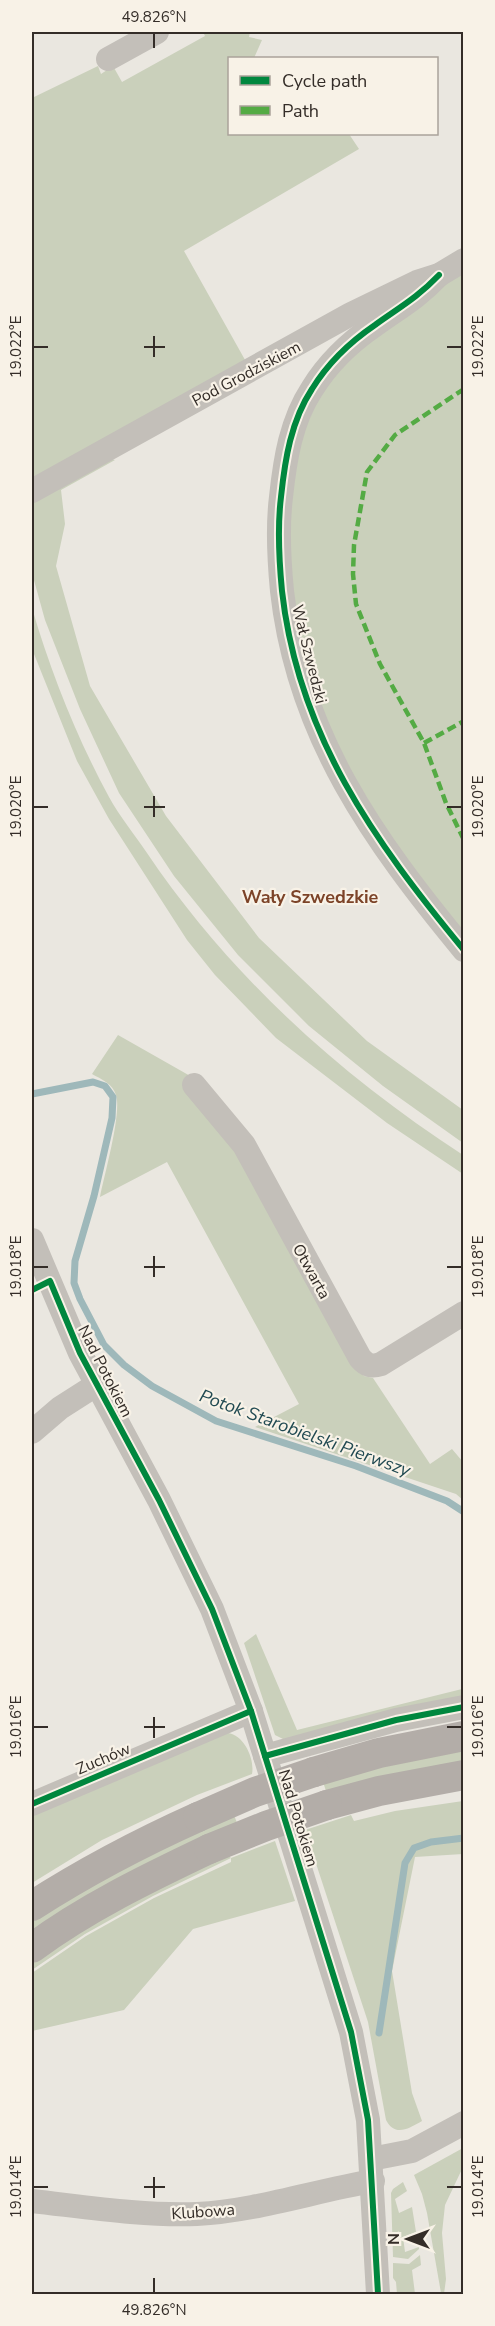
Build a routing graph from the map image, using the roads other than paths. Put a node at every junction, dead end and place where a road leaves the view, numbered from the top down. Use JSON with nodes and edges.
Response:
{"nodes":[{"id":1,"x":157,"y":32,"type":"edge"},
{"id":2,"x":108,"y":59,"type":"dead end"},
{"id":3,"x":464,"y":260,"type":"edge"},
{"id":4,"x":439,"y":275,"type":"junction"},
{"id":5,"x":32,"y":491,"type":"edge"},
{"id":6,"x":464,"y":950,"type":"edge"},
{"id":7,"x":194,"y":1085,"type":"dead end"},
{"id":8,"x":32,"y":1240,"type":"edge"},
{"id":9,"x":41,"y":1286,"type":"edge"},
{"id":10,"x":464,"y":1312,"type":"edge"},
{"id":11,"x":96,"y":1385,"type":"junction"},
{"id":12,"x":32,"y":1432,"type":"edge"},
{"id":13,"x":464,"y":1707,"type":"edge"},
{"id":14,"x":251,"y":1711,"type":"junction"},
{"id":15,"x":464,"y":1736,"type":"edge"},
{"id":16,"x":265,"y":1756,"type":"junction"},
{"id":17,"x":464,"y":1775,"type":"edge"},
{"id":18,"x":32,"y":1804,"type":"edge"},
{"id":19,"x":32,"y":1906,"type":"edge"},
{"id":20,"x":32,"y":1948,"type":"edge"},
{"id":21,"x":464,"y":2123,"type":"edge"},
{"id":22,"x":372,"y":2170,"type":"junction"},
{"id":23,"x":32,"y":2201,"type":"edge"},
{"id":24,"x":378,"y":2295,"type":"edge"}],
"edges":[{"from":1,"to":2,"type":"street"},
{"from":3,"to":4,"type":"street","name":"Pod Grodziskiem"},
{"from":4,"to":5,"type":"street","name":"Pod Grodziskiem"},
{"from":4,"to":6,"type":"street","name":"Wał Szwedzki"},
{"from":7,"to":10,"type":"street","name":"Otwarta"},
{"from":8,"to":9,"type":"street","name":"Nad Potokiem"},
{"from":9,"to":11,"type":"street","name":"Nad Potokiem"},
{"from":11,"to":12,"type":"street"},
{"from":11,"to":14,"type":"street","name":"Nad Potokiem"},
{"from":13,"to":16,"type":"street"},
{"from":14,"to":16,"type":"street","name":"Nad Potokiem"},
{"from":14,"to":18,"type":"street","name":"Zuchów"},
{"from":15,"to":19,"type":"main road","bridge":true},
{"from":16,"to":22,"type":"street","name":"Nad Potokiem"},
{"from":17,"to":20,"type":"main road","bridge":true},
{"from":21,"to":22,"type":"street","name":"Klubowa"},
{"from":22,"to":23,"type":"street","name":"Klubowa"},
{"from":22,"to":24,"type":"street","name":"Nad Potokiem"}]}
